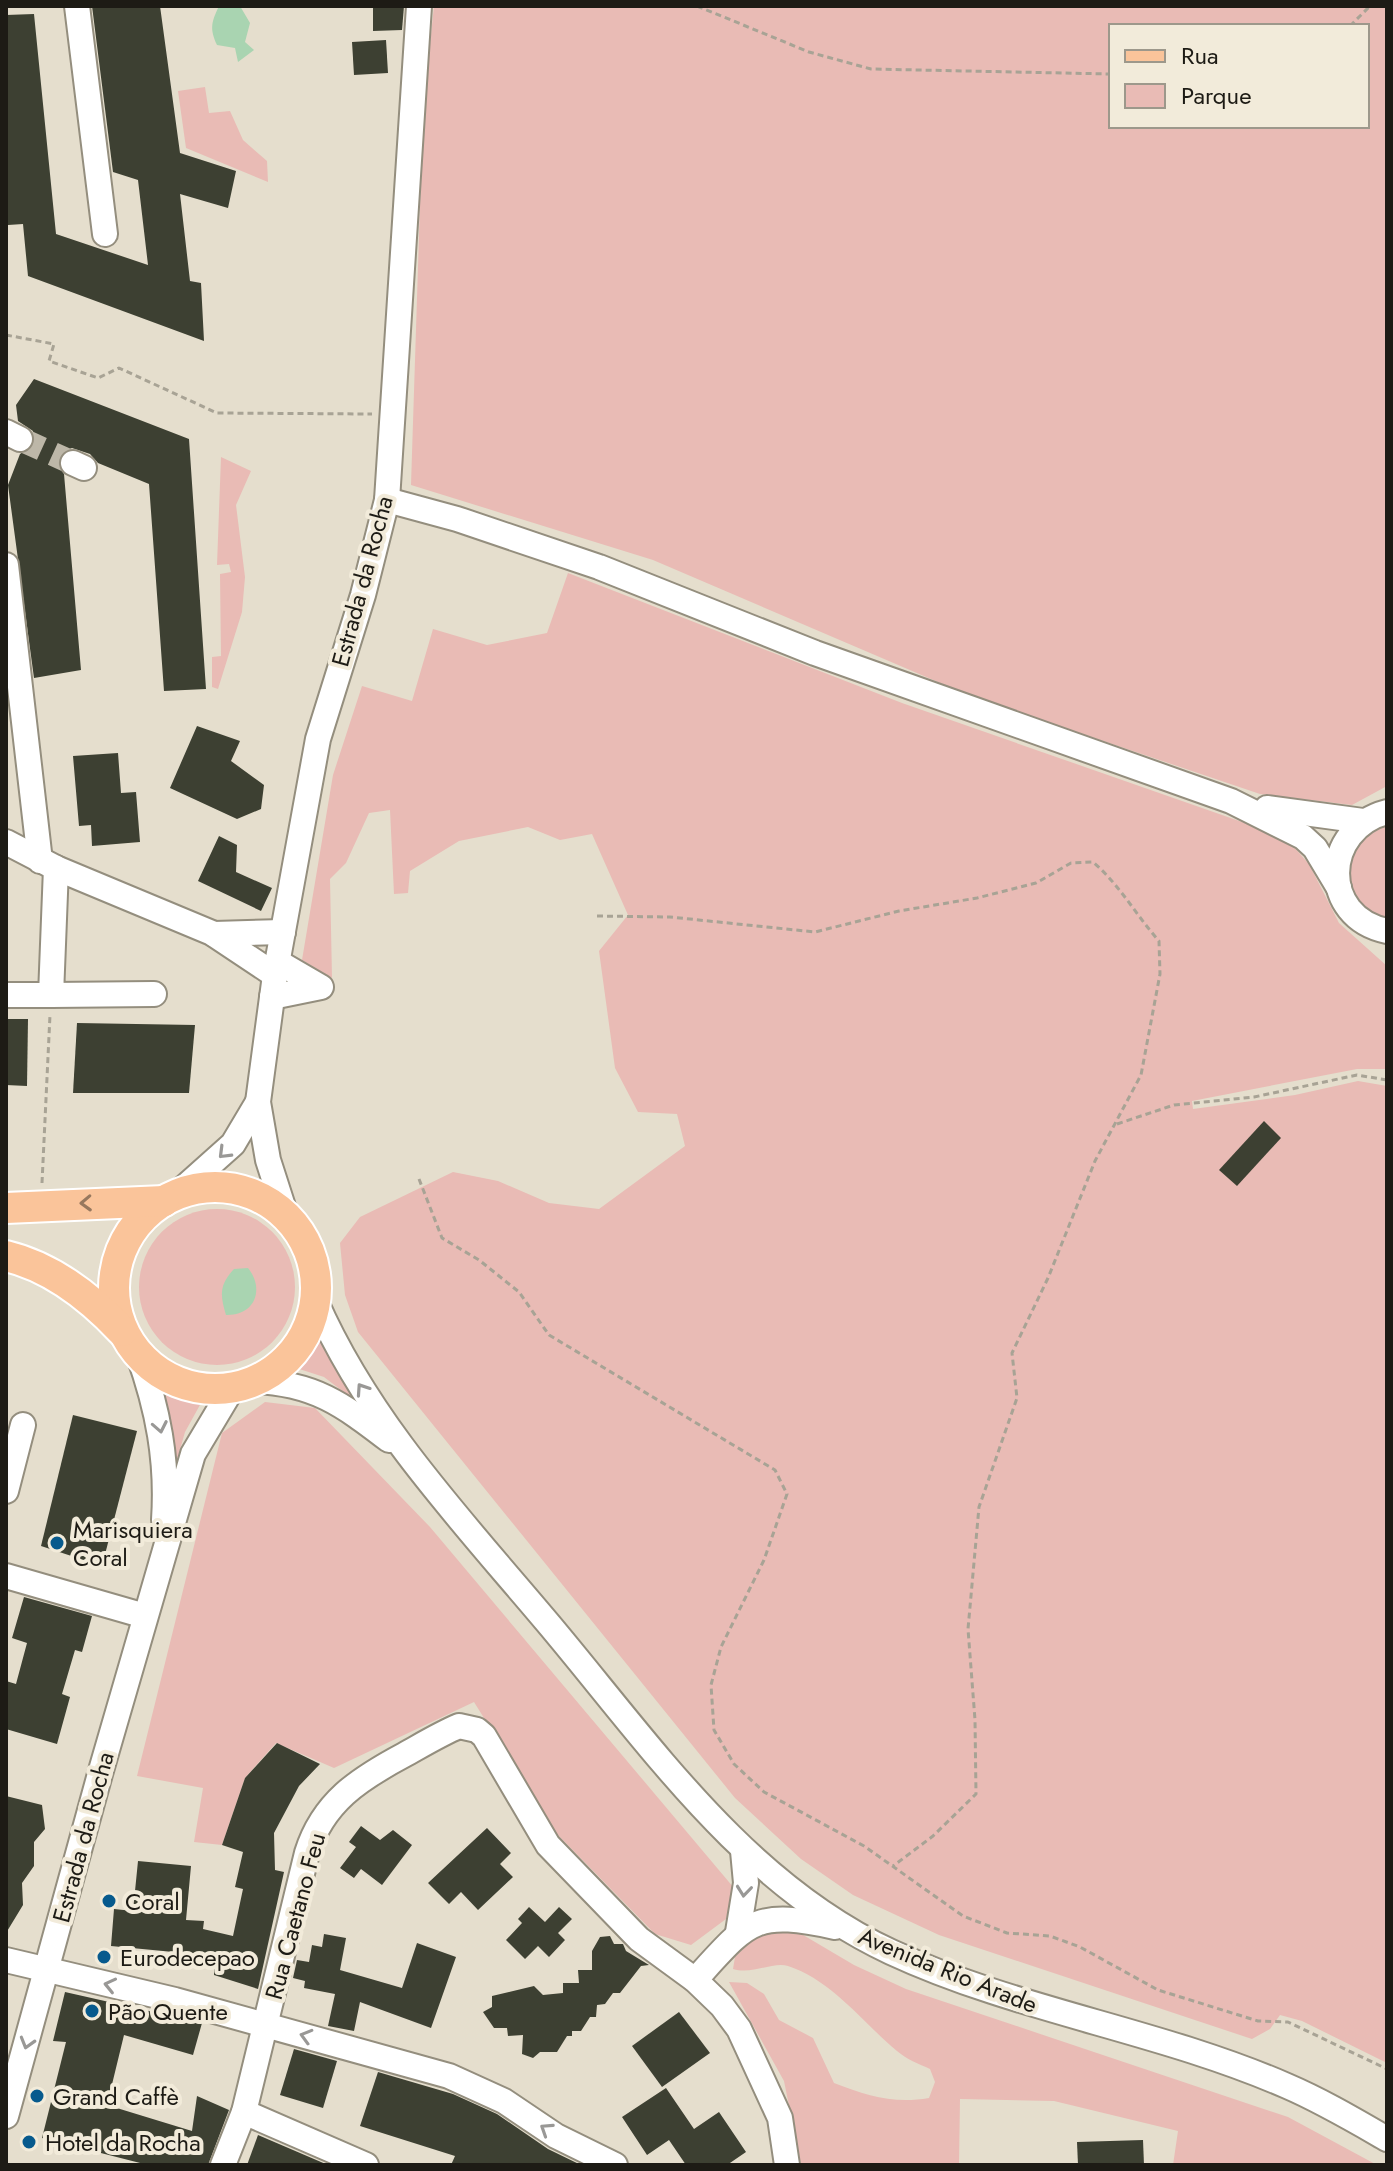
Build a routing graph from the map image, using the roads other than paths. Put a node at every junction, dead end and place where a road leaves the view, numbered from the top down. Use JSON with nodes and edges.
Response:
{"nodes":[{"id":1,"x":77,"y":6,"type":"edge"},
{"id":2,"x":419,"y":6,"type":"edge"},
{"id":3,"x":105,"y":234,"type":"dead end"},
{"id":4,"x":387,"y":500,"type":"junction"},
{"id":5,"x":6,"y":565,"type":"edge"},
{"id":6,"x":1231,"y":801,"type":"junction"},
{"id":7,"x":1378,"y":814,"type":"edge"},
{"id":8,"x":6,"y":842,"type":"edge"},
{"id":9,"x":48,"y":864,"type":"junction"},
{"id":10,"x":1339,"y":888,"type":"junction"},
{"id":11,"x":1387,"y":931,"type":"edge"},
{"id":12,"x":283,"y":932,"type":"junction"},
{"id":13,"x":212,"y":933,"type":"junction"},
{"id":14,"x":275,"y":978,"type":"junction"},
{"id":15,"x":154,"y":994,"type":"dead end"},
{"id":16,"x":6,"y":995,"type":"edge"},
{"id":17,"x":51,"y":995,"type":"junction"},
{"id":18,"x":258,"y":1102,"type":"junction"},
{"id":19,"x":171,"y":1198,"type":"junction"},
{"id":20,"x":6,"y":1208,"type":"edge"},
{"id":21,"x":286,"y":1216,"type":"junction"},
{"id":22,"x":6,"y":1256,"type":"edge"},
{"id":23,"x":316,"y":1302,"type":"junction"},
{"id":24,"x":132,"y":1344,"type":"junction"},
{"id":25,"x":243,"y":1384,"type":"junction"},
{"id":26,"x":23,"y":1425,"type":"dead end"},
{"id":27,"x":406,"y":1453,"type":"junction"},
{"id":28,"x":6,"y":1491,"type":"edge"},
{"id":29,"x":161,"y":1558,"type":"junction"},
{"id":30,"x":6,"y":1576,"type":"edge"},
{"id":31,"x":145,"y":1616,"type":"junction"},
{"id":32,"x":743,"y":1851,"type":"junction"},
{"id":33,"x":847,"y":1930,"type":"junction"},
{"id":34,"x":738,"y":1932,"type":"junction"},
{"id":35,"x":6,"y":1960,"type":"edge"},
{"id":36,"x":47,"y":1970,"type":"junction"},
{"id":37,"x":695,"y":1980,"type":"junction"},
{"id":38,"x":267,"y":2025,"type":"junction"},
{"id":39,"x":244,"y":2112,"type":"junction"},
{"id":40,"x":6,"y":2116,"type":"edge"},
{"id":41,"x":1387,"y":2139,"type":"edge"},
{"id":42,"x":223,"y":2165,"type":"edge"},
{"id":43,"x":366,"y":2165,"type":"edge"},
{"id":44,"x":615,"y":2165,"type":"edge"},
{"id":45,"x":787,"y":2165,"type":"edge"}],
"edges":[{"from":1,"to":3,"type":"street"},
{"from":2,"to":4,"type":"street","name":"Estrada da Rocha"},
{"from":4,"to":6,"type":"street"},
{"from":4,"to":12,"type":"street","name":"Estrada da Rocha"},
{"from":5,"to":9,"type":"street"},
{"from":6,"to":7,"type":"street"},
{"from":6,"to":10,"type":"street"},
{"from":7,"to":10,"type":"street"},
{"from":8,"to":9,"type":"street"},
{"from":9,"to":13,"type":"street"},
{"from":9,"to":17,"type":"street"},
{"from":10,"to":11,"type":"street"},
{"from":12,"to":13,"type":"street"},
{"from":12,"to":14,"type":"street","name":"Estrada da Rocha"},
{"from":13,"to":14,"type":"street"},
{"from":14,"to":18,"type":"street","name":"Estrada da Rocha"},
{"from":15,"to":17,"type":"street"},
{"from":16,"to":17,"type":"street"},
{"from":18,"to":19,"type":"street","name":"Estrada da Rocha","one_way":true},
{"from":18,"to":21,"type":"street","name":"Estrada da Rocha"},
{"from":19,"to":20,"type":"main road","one_way":true},
{"from":19,"to":21,"type":"main road"},
{"from":19,"to":24,"type":"main road"},
{"from":21,"to":23,"type":"main road"},
{"from":22,"to":24,"type":"main road"},
{"from":23,"to":25,"type":"main road"},
{"from":27,"to":23,"type":"street","one_way":true},
{"from":24,"to":25,"type":"main road"},
{"from":24,"to":29,"type":"street","name":"Estrada da Rocha","one_way":true},
{"from":25,"to":27,"type":"street"},
{"from":25,"to":29,"type":"street","name":"Estrada da Rocha"},
{"from":26,"to":28,"type":"street"},
{"from":27,"to":32,"type":"street","name":"Avenida Rio Arade"},
{"from":29,"to":31,"type":"street","name":"Estrada da Rocha"},
{"from":30,"to":31,"type":"street"},
{"from":31,"to":36,"type":"street","name":"Estrada da Rocha"},
{"from":32,"to":33,"type":"street","name":"Avenida Rio Arade"},
{"from":32,"to":34,"type":"street","one_way":true},
{"from":33,"to":34,"type":"street"},
{"from":33,"to":41,"type":"street","name":"Avenida Rio Arade"},
{"from":34,"to":37,"type":"street"},
{"from":35,"to":36,"type":"street"},
{"from":38,"to":36,"type":"street","one_way":true},
{"from":36,"to":40,"type":"street","name":"Estrada da Rocha","one_way":true},
{"from":37,"to":38,"type":"street","name":"Rua Caetano Feu"},
{"from":37,"to":45,"type":"street","name":"Rua Caetano Feu"},
{"from":38,"to":39,"type":"street","name":"Rua Caetano Feu"},
{"from":44,"to":38,"type":"street","one_way":true},
{"from":39,"to":42,"type":"street","name":"Rua Caetano Feu"},
{"from":39,"to":43,"type":"street"}]}
